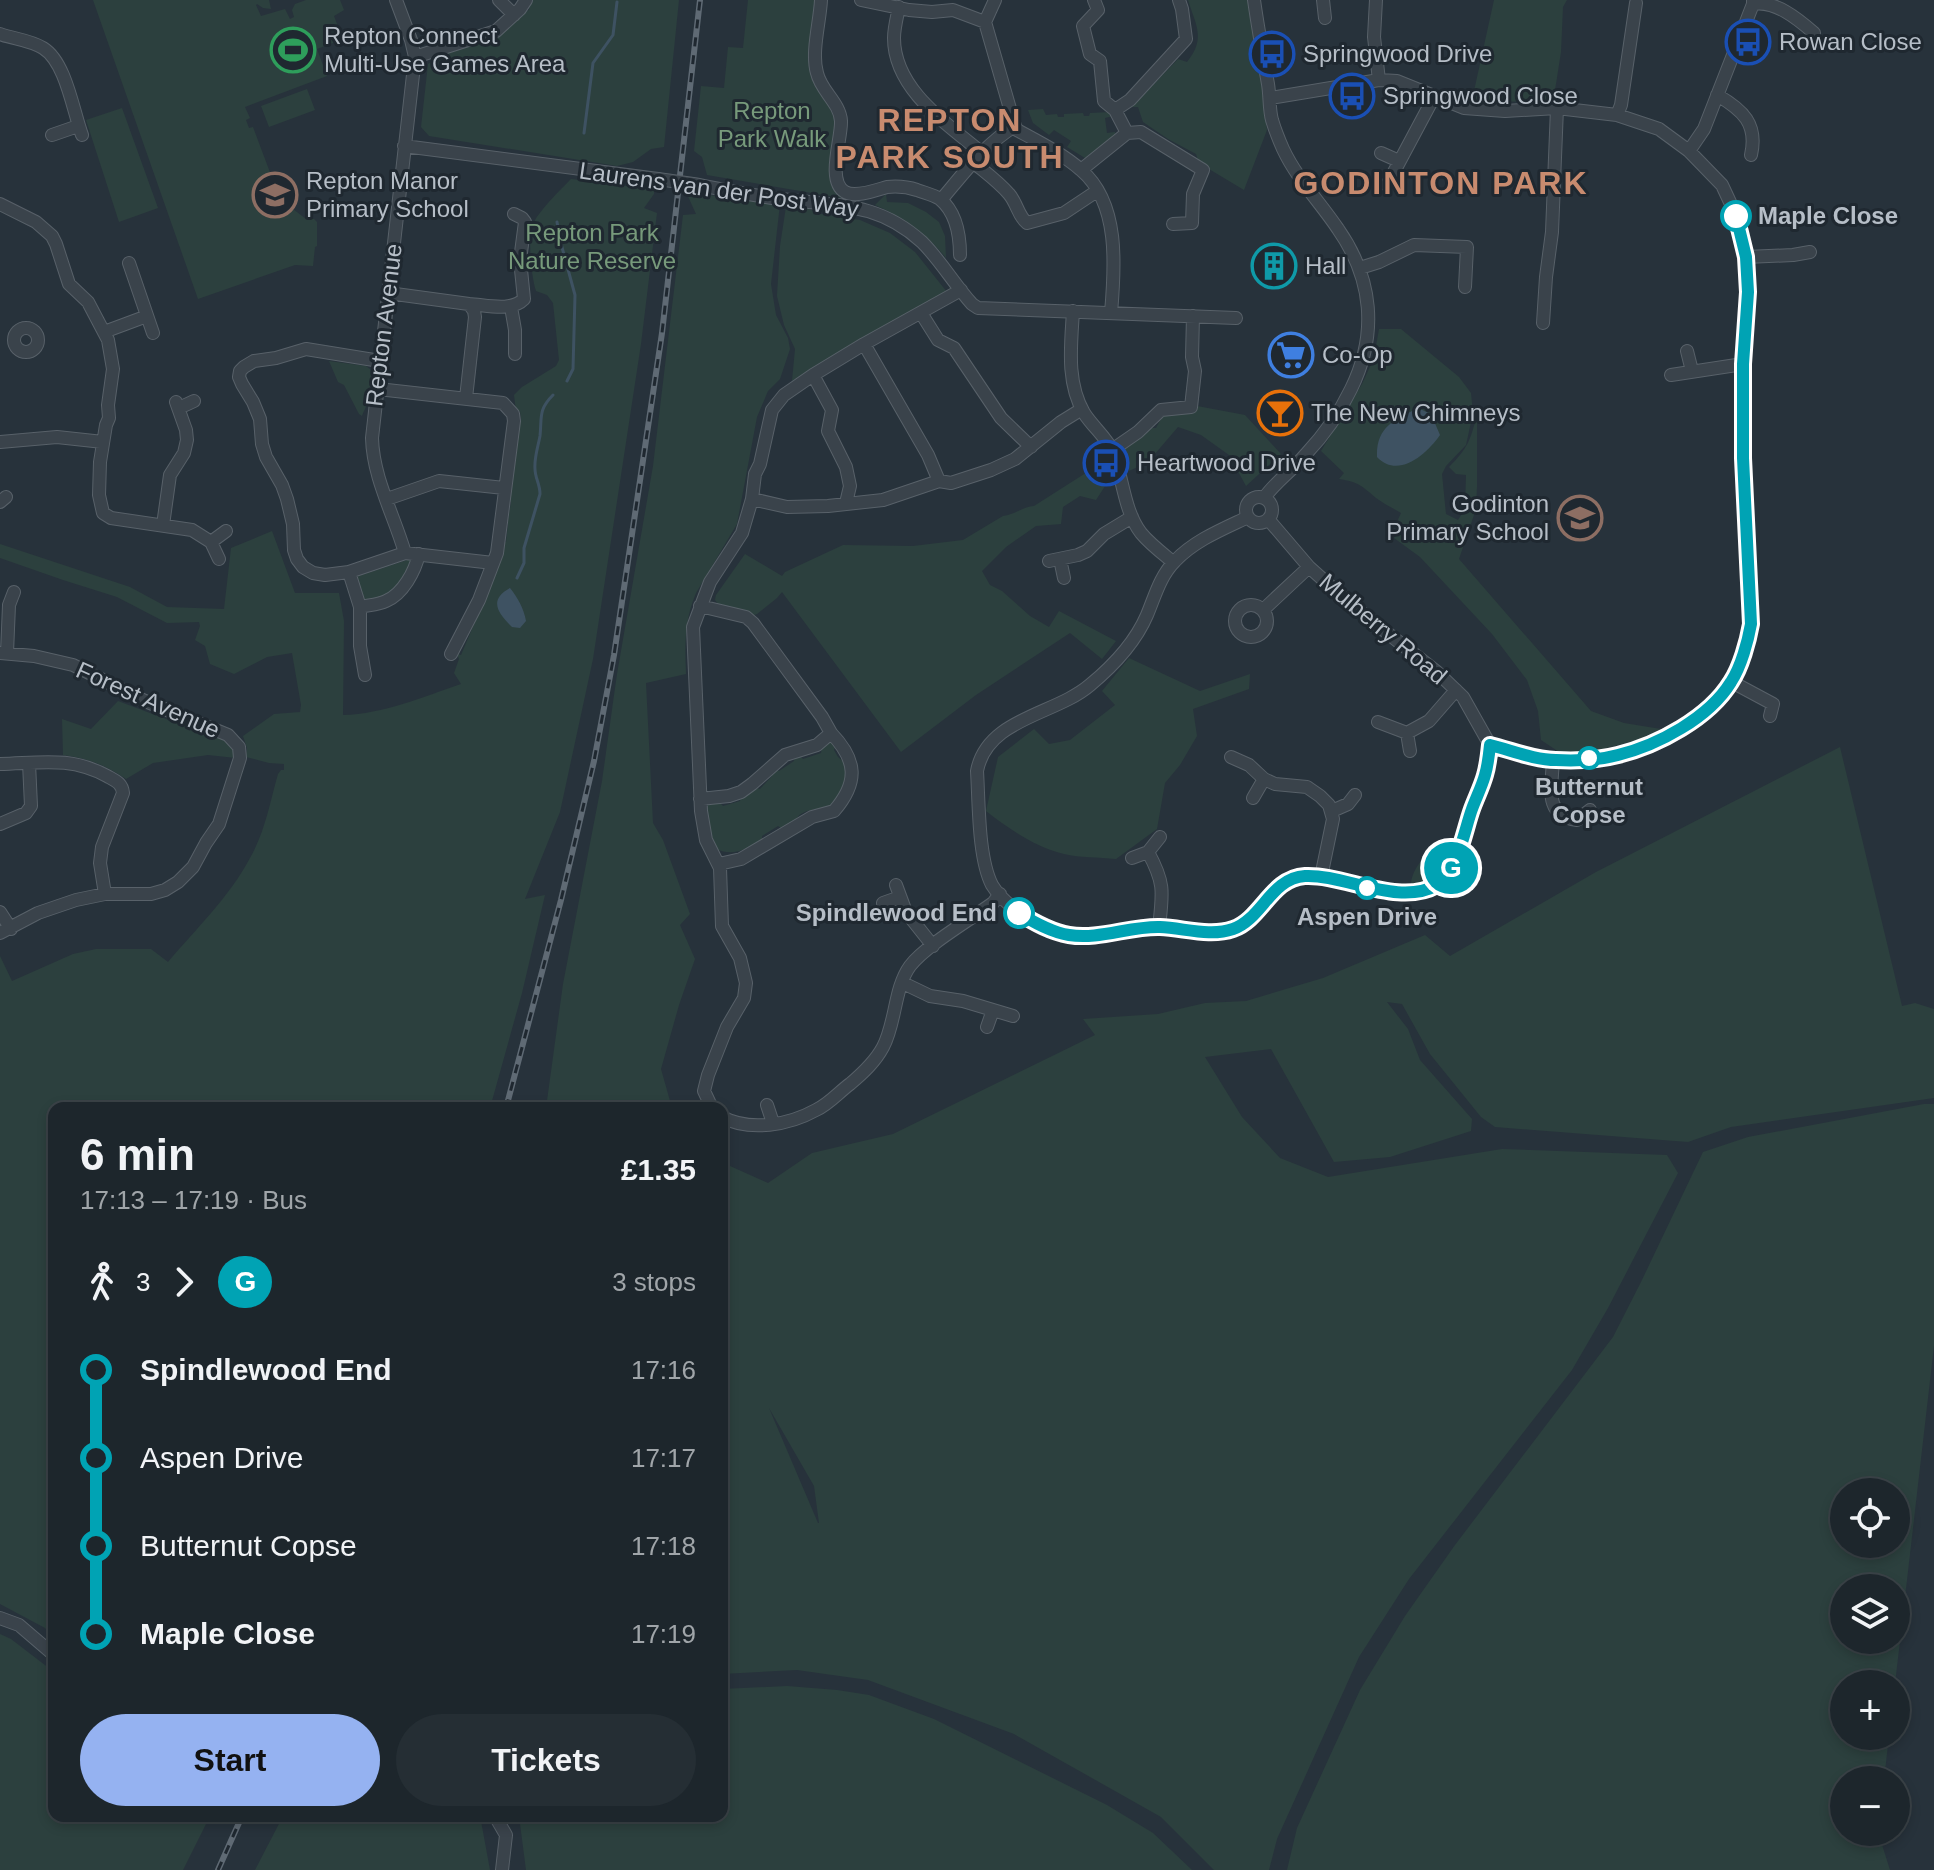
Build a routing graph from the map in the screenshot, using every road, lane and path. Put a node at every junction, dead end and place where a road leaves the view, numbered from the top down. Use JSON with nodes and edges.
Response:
{"nodes":[{"id":1,"x":396,"y":0,"type":"edge"},
{"id":2,"x":499,"y":0,"type":"edge"},
{"id":3,"x":526,"y":0,"type":"edge"},
{"id":4,"x":821,"y":0,"type":"edge"},
{"id":5,"x":861,"y":0,"type":"edge"},
{"id":6,"x":995,"y":0,"type":"edge"},
{"id":7,"x":1094,"y":0,"type":"edge"},
{"id":8,"x":1179,"y":0,"type":"edge"},
{"id":9,"x":1254,"y":0,"type":"edge"},
{"id":10,"x":1323,"y":0,"type":"edge"},
{"id":11,"x":1376,"y":0,"type":"edge"},
{"id":12,"x":1753,"y":2,"type":"edge"},
{"id":13,"x":1636,"y":3,"type":"dead end"},
{"id":14,"x":932,"y":6,"type":"edge"},
{"id":15,"x":899,"y":7,"type":"junction"},
{"id":16,"x":514,"y":15,"type":"junction"},
{"id":17,"x":1325,"y":18,"type":"dead end"},
{"id":18,"x":985,"y":22,"type":"junction"},
{"id":19,"x":1814,"y":33,"type":"dead end"},
{"id":20,"x":0,"y":34,"type":"edge"},
{"id":21,"x":415,"y":57,"type":"junction"},
{"id":22,"x":1379,"y":80,"type":"junction"},
{"id":23,"x":1717,"y":95,"type":"junction"},
{"id":24,"x":1434,"y":97,"type":"junction"},
{"id":25,"x":1270,"y":98,"type":"junction"},
{"id":26,"x":1557,"y":108,"type":"junction"},
{"id":27,"x":1115,"y":110,"type":"junction"},
{"id":28,"x":1617,"y":115,"type":"junction"},
{"id":29,"x":1015,"y":126,"type":"junction"},
{"id":30,"x":1127,"y":133,"type":"junction"},
{"id":31,"x":52,"y":135,"type":"dead end"},
{"id":32,"x":404,"y":146,"type":"junction"},
{"id":33,"x":1689,"y":151,"type":"junction"},
{"id":34,"x":1381,"y":153,"type":"dead end"},
{"id":35,"x":1751,"y":155,"type":"dead end"},
{"id":36,"x":978,"y":157,"type":"junction"},
{"id":37,"x":1399,"y":161,"type":"junction"},
{"id":38,"x":1081,"y":170,"type":"junction"},
{"id":39,"x":1387,"y":185,"type":"dead end"},
{"id":40,"x":1097,"y":191,"type":"junction"},
{"id":41,"x":941,"y":200,"type":"junction"},
{"id":42,"x":0,"y":204,"type":"edge"},
{"id":43,"x":514,"y":214,"type":"dead end"},
{"id":44,"x":1173,"y":224,"type":"dead end"},
{"id":45,"x":1794,"y":239,"type":"dead end"},
{"id":46,"x":1810,"y":252,"type":"dead end"},
{"id":47,"x":960,"y":255,"type":"dead end"},
{"id":48,"x":1793,"y":255,"type":"junction"},
{"id":49,"x":1746,"y":257,"type":"junction"},
{"id":50,"x":129,"y":263,"type":"dead end"},
{"id":51,"x":1360,"y":268,"type":"junction"},
{"id":52,"x":1465,"y":287,"type":"dead end"},
{"id":53,"x":961,"y":290,"type":"junction"},
{"id":54,"x":388,"y":293,"type":"junction"},
{"id":55,"x":469,"y":304,"type":"junction"},
{"id":56,"x":511,"y":307,"type":"junction"},
{"id":57,"x":1073,"y":311,"type":"junction"},
{"id":58,"x":921,"y":313,"type":"junction"},
{"id":59,"x":1111,"y":313,"type":"junction"},
{"id":60,"x":147,"y":316,"type":"junction"},
{"id":61,"x":1193,"y":316,"type":"junction"},
{"id":62,"x":1236,"y":318,"type":"dead end"},
{"id":63,"x":1543,"y":323,"type":"dead end"},
{"id":64,"x":104,"y":332,"type":"junction"},
{"id":65,"x":153,"y":333,"type":"dead end"},
{"id":66,"x":864,"y":344,"type":"junction"},
{"id":67,"x":15,"y":346,"type":"dead end"},
{"id":68,"x":1687,"y":351,"type":"dead end"},
{"id":69,"x":0,"y":352,"type":"edge"},
{"id":70,"x":515,"y":354,"type":"dead end"},
{"id":71,"x":380,"y":361,"type":"junction"},
{"id":72,"x":1743,"y":364,"type":"junction"},
{"id":73,"x":1692,"y":371,"type":"junction"},
{"id":74,"x":813,"y":375,"type":"junction"},
{"id":75,"x":1671,"y":375,"type":"dead end"},
{"id":76,"x":378,"y":389,"type":"junction"},
{"id":77,"x":466,"y":398,"type":"junction"},
{"id":78,"x":194,"y":401,"type":"dead end"},
{"id":79,"x":1082,"y":409,"type":"junction"},
{"id":80,"x":0,"y":442,"type":"edge"},
{"id":81,"x":103,"y":442,"type":"junction"},
{"id":82,"x":1031,"y":447,"type":"junction"},
{"id":83,"x":1112,"y":450,"type":"junction"},
{"id":84,"x":939,"y":481,"type":"junction"},
{"id":85,"x":504,"y":488,"type":"junction"},
{"id":86,"x":1264,"y":498,"type":"junction"},
{"id":87,"x":387,"y":499,"type":"junction"},
{"id":88,"x":752,"y":499,"type":"junction"},
{"id":89,"x":846,"y":503,"type":"junction"},
{"id":90,"x":1132,"y":517,"type":"junction"},
{"id":91,"x":1248,"y":517,"type":"junction"},
{"id":92,"x":1268,"y":519,"type":"junction"},
{"id":93,"x":163,"y":525,"type":"junction"},
{"id":94,"x":226,"y":531,"type":"dead end"},
{"id":95,"x":211,"y":542,"type":"junction"},
{"id":96,"x":405,"y":553,"type":"junction"},
{"id":97,"x":419,"y":554,"type":"junction"},
{"id":98,"x":219,"y":559,"type":"dead end"},
{"id":99,"x":1173,"y":562,"type":"junction"},
{"id":100,"x":493,"y":563,"type":"junction"},
{"id":101,"x":1309,"y":567,"type":"junction"},
{"id":102,"x":349,"y":572,"type":"junction"},
{"id":103,"x":1064,"y":578,"type":"dead end"},
{"id":104,"x":14,"y":592,"type":"dead end"},
{"id":105,"x":5,"y":605,"type":"edge"},
{"id":106,"x":700,"y":606,"type":"junction"},
{"id":107,"x":360,"y":607,"type":"junction"},
{"id":108,"x":1263,"y":610,"type":"dead end"},
{"id":109,"x":4,"y":653,"type":"edge"},
{"id":110,"x":451,"y":654,"type":"dead end"},
{"id":111,"x":365,"y":675,"type":"dead end"},
{"id":112,"x":1732,"y":682,"type":"junction"},
{"id":113,"x":1456,"y":690,"type":"junction"},
{"id":114,"x":1776,"y":706,"type":"dead end"},
{"id":115,"x":1378,"y":722,"type":"dead end"},
{"id":116,"x":831,"y":733,"type":"junction"},
{"id":117,"x":1407,"y":733,"type":"junction"},
{"id":118,"x":1490,"y":745,"type":"junction"},
{"id":119,"x":1410,"y":751,"type":"dead end"},
{"id":120,"x":1231,"y":757,"type":"dead end"},
{"id":121,"x":1553,"y":760,"type":"junction"},
{"id":122,"x":29,"y":763,"type":"junction"},
{"id":123,"x":0,"y":764,"type":"edge"},
{"id":124,"x":1264,"y":779,"type":"junction"},
{"id":125,"x":1355,"y":795,"type":"dead end"},
{"id":126,"x":1253,"y":798,"type":"dead end"},
{"id":127,"x":700,"y":799,"type":"junction"},
{"id":128,"x":1590,"y":810,"type":"dead end"},
{"id":129,"x":1332,"y":811,"type":"junction"},
{"id":130,"x":1577,"y":820,"type":"junction"},
{"id":131,"x":0,"y":824,"type":"edge"},
{"id":132,"x":1580,"y":833,"type":"dead end"},
{"id":133,"x":1160,"y":837,"type":"dead end"},
{"id":134,"x":1148,"y":852,"type":"junction"},
{"id":135,"x":1132,"y":858,"type":"dead end"},
{"id":136,"x":719,"y":864,"type":"junction"},
{"id":137,"x":1321,"y":877,"type":"junction"},
{"id":138,"x":105,"y":894,"type":"junction"},
{"id":139,"x":1000,"y":894,"type":"junction"},
{"id":140,"x":883,"y":903,"type":"dead end"},
{"id":141,"x":0,"y":912,"type":"edge"},
{"id":142,"x":1159,"y":927,"type":"junction"},
{"id":143,"x":6,"y":931,"type":"edge"},
{"id":144,"x":933,"y":946,"type":"junction"},
{"id":145,"x":903,"y":983,"type":"junction"},
{"id":146,"x":993,"y":1010,"type":"junction"},
{"id":147,"x":1013,"y":1016,"type":"dead end"},
{"id":148,"x":987,"y":1027,"type":"dead end"},
{"id":149,"x":709,"y":1102,"type":"edge"},
{"id":150,"x":767,"y":1105,"type":"dead end"},
{"id":151,"x":728,"y":1119,"type":"edge"},
{"id":152,"x":769,"y":1124,"type":"junction"},
{"id":153,"x":0,"y":1618,"type":"edge"},
{"id":154,"x":48,"y":1650,"type":"edge"},
{"id":155,"x":498,"y":1822,"type":"edge"},
{"id":156,"x":502,"y":1870,"type":"edge"}],
"edges":[{"from":1,"to":21,"type":"street","name":"Repton Avenue"},
{"from":2,"to":16,"type":"street"},
{"from":3,"to":16,"type":"street"},
{"from":4,"to":41,"type":"street"},
{"from":5,"to":15,"type":"street"},
{"from":6,"to":18,"type":"street"},
{"from":7,"to":27,"type":"street"},
{"from":8,"to":27,"type":"street"},
{"from":9,"to":25,"type":"street"},
{"from":10,"to":17,"type":"street"},
{"from":11,"to":22,"type":"street"},
{"from":12,"to":19,"type":"street"},
{"from":12,"to":23,"type":"street"},
{"from":13,"to":28,"type":"street"},
{"from":14,"to":15,"type":"street"},
{"from":14,"to":18,"type":"street"},
{"from":15,"to":36,"type":"street"},
{"from":16,"to":21,"type":"street"},
{"from":18,"to":29,"type":"street"},
{"from":20,"to":31,"type":"street"},
{"from":21,"to":32,"type":"street","name":"Repton Avenue"},
{"from":22,"to":24,"type":"street"},
{"from":22,"to":25,"type":"street"},
{"from":23,"to":33,"type":"street"},
{"from":23,"to":35,"type":"street"},
{"from":24,"to":26,"type":"street"},
{"from":24,"to":37,"type":"street"},
{"from":25,"to":51,"type":"street"},
{"from":26,"to":28,"type":"street"},
{"from":26,"to":63,"type":"street"},
{"from":27,"to":30,"type":"street"},
{"from":28,"to":33,"type":"street"},
{"from":29,"to":36,"type":"street"},
{"from":29,"to":38,"type":"street"},
{"from":30,"to":38,"type":"street"},
{"from":30,"to":44,"type":"street"},
{"from":32,"to":53,"type":"street","name":"Laurens van der Post Way","bridge":true},
{"from":32,"to":54,"type":"street","name":"Repton Avenue"},
{"from":33,"to":49,"type":"street"},
{"from":34,"to":37,"type":"street"},
{"from":36,"to":40,"type":"street"},
{"from":36,"to":41,"type":"street"},
{"from":37,"to":39,"type":"street"},
{"from":38,"to":40,"type":"street"},
{"from":40,"to":59,"type":"street"},
{"from":41,"to":47,"type":"street"},
{"from":42,"to":64,"type":"street"},
{"from":43,"to":56,"type":"street"},
{"from":45,"to":48,"type":"street"},
{"from":46,"to":48,"type":"street"},
{"from":48,"to":49,"type":"street"},
{"from":49,"to":72,"type":"street"},
{"from":50,"to":60,"type":"street"},
{"from":51,"to":52,"type":"street"},
{"from":51,"to":86,"type":"street"},
{"from":53,"to":57,"type":"street","name":"Laurens van der Post Way"},
{"from":53,"to":58,"type":"street"},
{"from":54,"to":55,"type":"street"},
{"from":54,"to":71,"type":"street","name":"Repton Avenue"},
{"from":55,"to":56,"type":"street"},
{"from":55,"to":77,"type":"street"},
{"from":56,"to":70,"type":"street"},
{"from":57,"to":59,"type":"street","name":"Laurens van der Post Way"},
{"from":57,"to":79,"type":"street"},
{"from":58,"to":66,"type":"street"},
{"from":58,"to":82,"type":"street"},
{"from":59,"to":61,"type":"street","name":"Laurens van der Post Way"},
{"from":60,"to":64,"type":"street"},
{"from":60,"to":65,"type":"street"},
{"from":61,"to":62,"type":"street","name":"Laurens van der Post Way"},
{"from":61,"to":83,"type":"street"},
{"from":64,"to":81,"type":"street"},
{"from":66,"to":74,"type":"street"},
{"from":66,"to":84,"type":"street"},
{"from":67,"to":69,"type":"street"},
{"from":68,"to":73,"type":"street"},
{"from":71,"to":76,"type":"street","name":"Repton Avenue"},
{"from":71,"to":102,"type":"street"},
{"from":72,"to":73,"type":"street"},
{"from":72,"to":112,"type":"street"},
{"from":73,"to":75,"type":"street"},
{"from":74,"to":88,"type":"street"},
{"from":74,"to":89,"type":"street"},
{"from":76,"to":77,"type":"street"},
{"from":76,"to":87,"type":"street","name":"Repton Avenue"},
{"from":77,"to":85,"type":"street"},
{"from":78,"to":93,"type":"street"},
{"from":79,"to":82,"type":"street"},
{"from":79,"to":83,"type":"street"},
{"from":80,"to":81,"type":"street"},
{"from":81,"to":93,"type":"street"},
{"from":82,"to":84,"type":"street"},
{"from":83,"to":90,"type":"street"},
{"from":84,"to":89,"type":"street"},
{"from":85,"to":87,"type":"street"},
{"from":85,"to":100,"type":"street"},
{"from":86,"to":91,"type":"street"},
{"from":86,"to":92,"type":"street"},
{"from":87,"to":96,"type":"street","name":"Repton Avenue"},
{"from":88,"to":89,"type":"street"},
{"from":88,"to":106,"type":"street"},
{"from":90,"to":99,"type":"street"},
{"from":90,"to":103,"type":"street"},
{"from":91,"to":92,"type":"street"},
{"from":91,"to":99,"type":"street"},
{"from":92,"to":101,"type":"street","name":"Mulberry Road"},
{"from":93,"to":95,"type":"street"},
{"from":94,"to":95,"type":"street"},
{"from":95,"to":98,"type":"street"},
{"from":96,"to":97,"type":"street"},
{"from":96,"to":102,"type":"street"},
{"from":97,"to":100,"type":"street"},
{"from":97,"to":107,"type":"street"},
{"from":99,"to":139,"type":"street"},
{"from":100,"to":110,"type":"street"},
{"from":101,"to":108,"type":"street"},
{"from":101,"to":113,"type":"street","name":"Mulberry Road"},
{"from":102,"to":107,"type":"street"},
{"from":104,"to":105,"type":"street"},
{"from":105,"to":109,"type":"street"},
{"from":106,"to":116,"type":"street"},
{"from":106,"to":127,"type":"street"},
{"from":107,"to":111,"type":"street"},
{"from":109,"to":138,"type":"street","name":"Forest Avenue"},
{"from":112,"to":114,"type":"street"},
{"from":112,"to":121,"type":"street"},
{"from":113,"to":117,"type":"street"},
{"from":113,"to":118,"type":"street","name":"Mulberry Road"},
{"from":115,"to":117,"type":"street"},
{"from":116,"to":127,"type":"street"},
{"from":116,"to":136,"type":"street"},
{"from":117,"to":119,"type":"street"},
{"from":118,"to":121,"type":"street"},
{"from":118,"to":137,"type":"street"},
{"from":120,"to":124,"type":"street"},
{"from":121,"to":130,"type":"street"},
{"from":122,"to":123,"type":"street"},
{"from":122,"to":131,"type":"street"},
{"from":122,"to":138,"type":"street"},
{"from":124,"to":126,"type":"street"},
{"from":124,"to":129,"type":"street"},
{"from":125,"to":129,"type":"street"},
{"from":127,"to":136,"type":"street"},
{"from":128,"to":130,"type":"street"},
{"from":129,"to":137,"type":"street"},
{"from":130,"to":132,"type":"street"},
{"from":133,"to":134,"type":"street"},
{"from":134,"to":135,"type":"street"},
{"from":134,"to":142,"type":"street"},
{"from":136,"to":149,"type":"street"},
{"from":137,"to":142,"type":"street"},
{"from":138,"to":143,"type":"street","name":"Forest Avenue"},
{"from":139,"to":142,"type":"street"},
{"from":139,"to":144,"type":"street"},
{"from":140,"to":144,"type":"street"},
{"from":141,"to":143,"type":"street"},
{"from":144,"to":145,"type":"street"},
{"from":145,"to":146,"type":"street"},
{"from":145,"to":152,"type":"street"},
{"from":146,"to":147,"type":"street"},
{"from":146,"to":148,"type":"street"},
{"from":150,"to":152,"type":"street"},
{"from":151,"to":152,"type":"street"},
{"from":153,"to":154,"type":"street"},
{"from":155,"to":156,"type":"street"}]}
